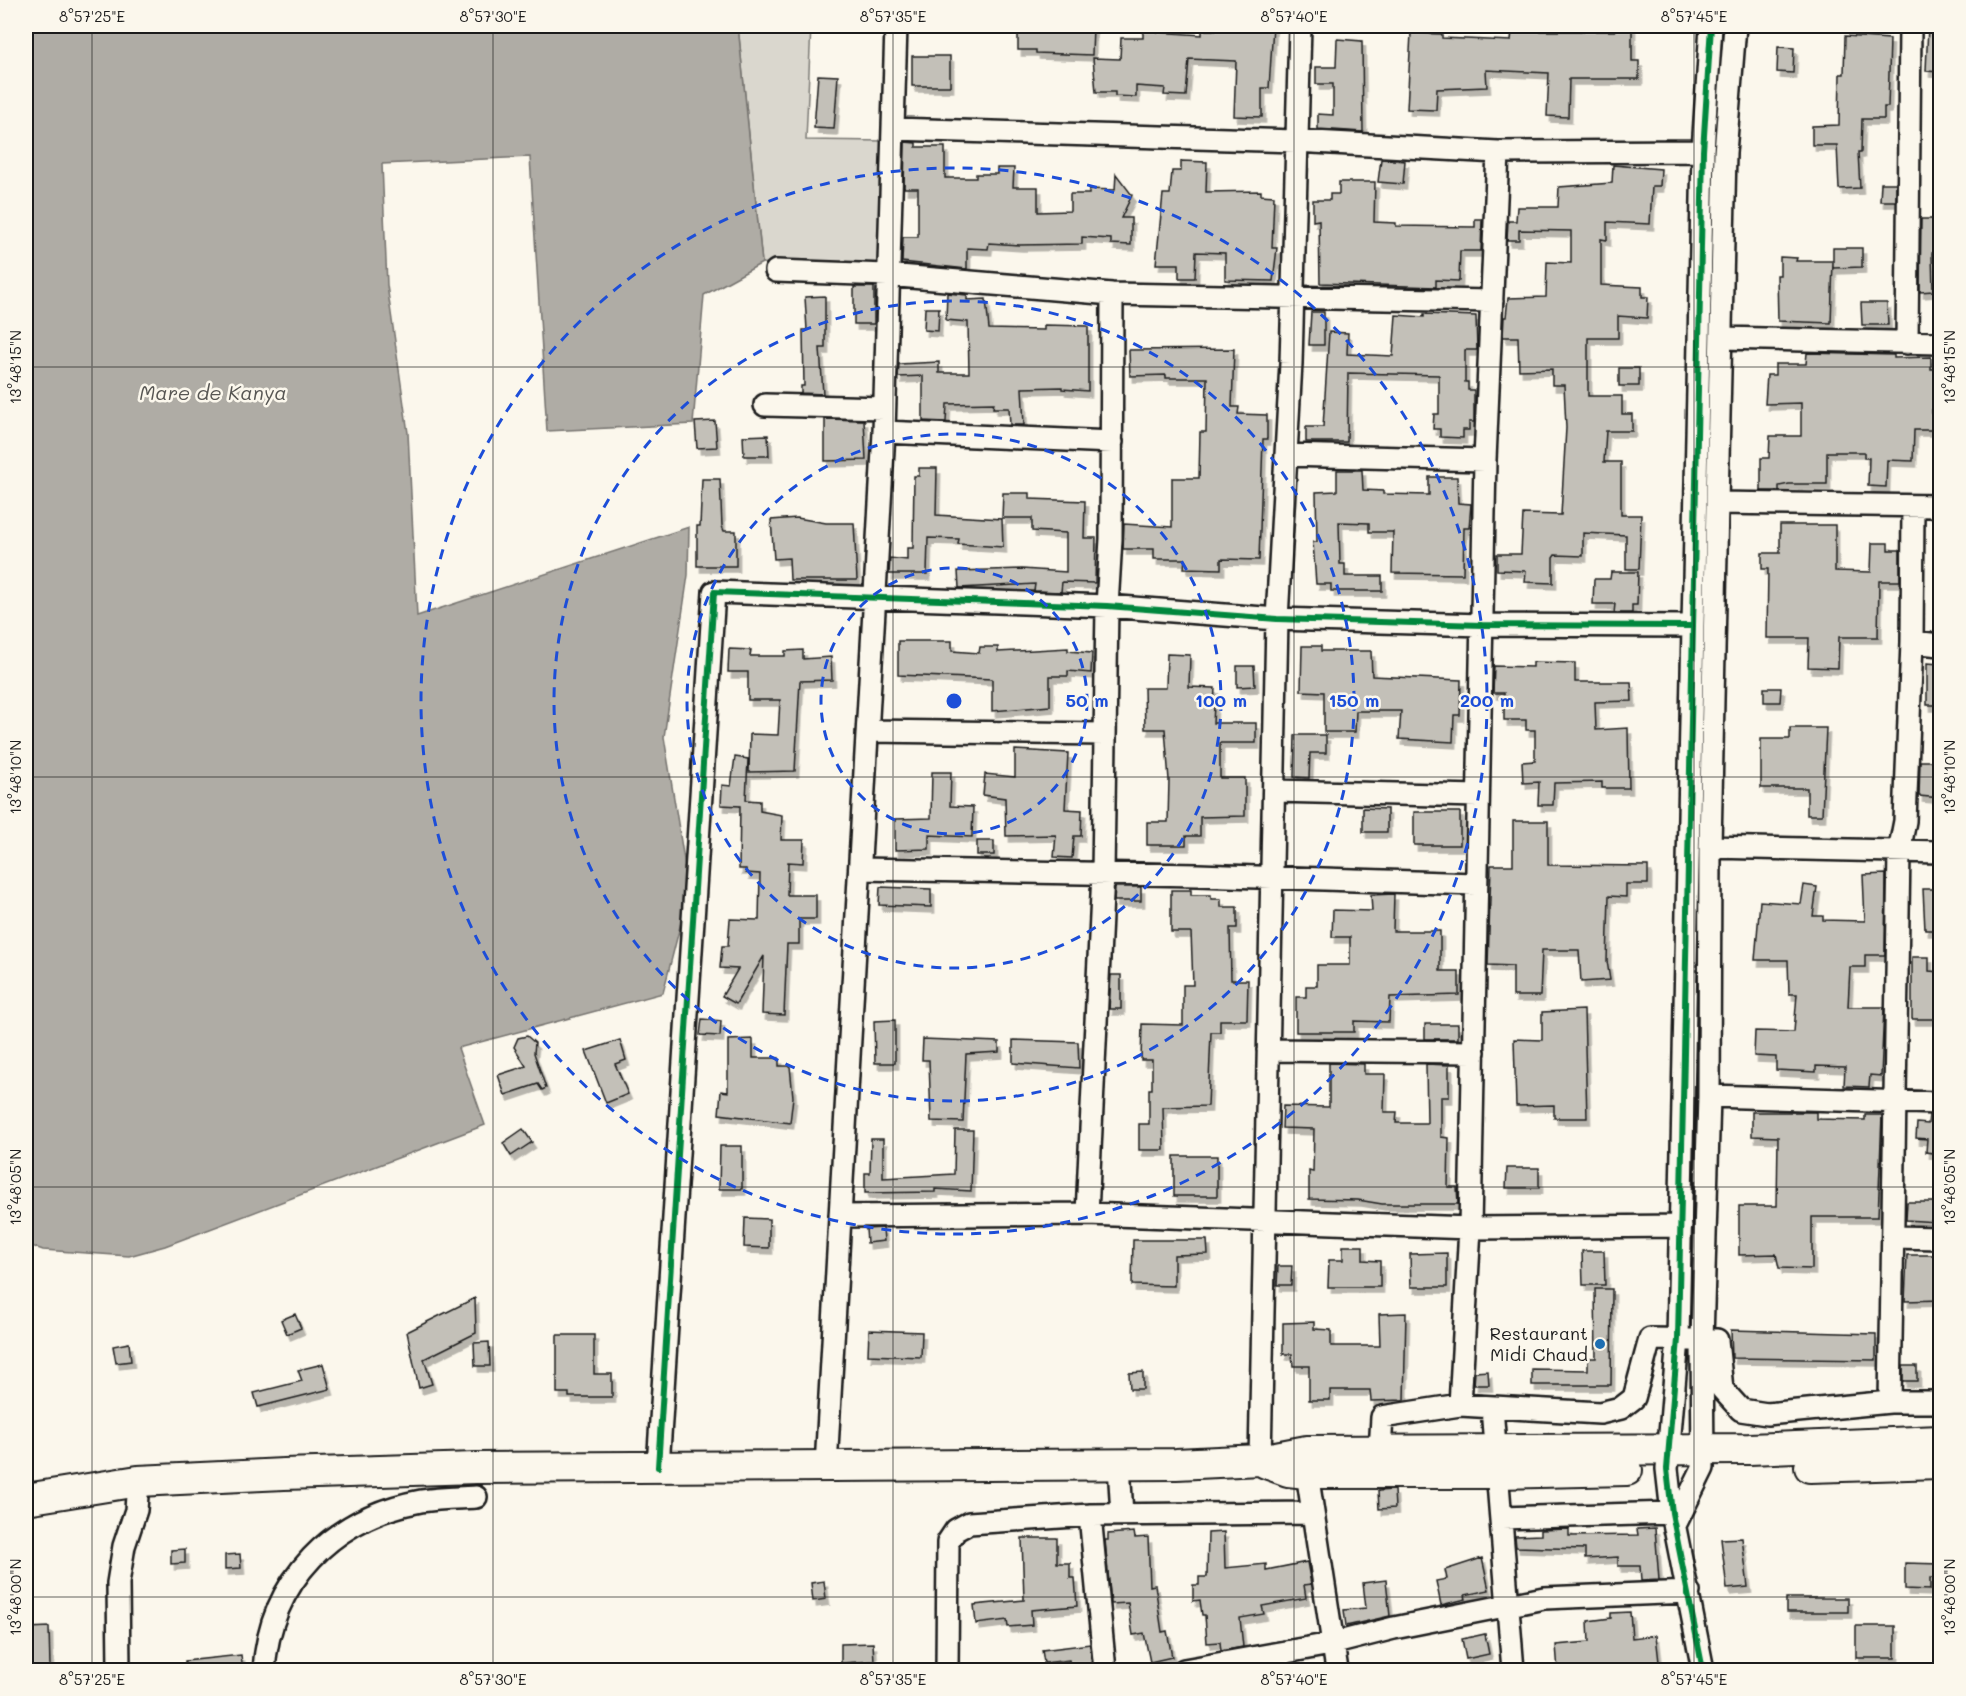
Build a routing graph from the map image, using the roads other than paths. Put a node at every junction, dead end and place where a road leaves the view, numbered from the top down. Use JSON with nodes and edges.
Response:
{"nodes":[{"id":1,"x":896,"y":26,"type":"edge"},
{"id":2,"x":1300,"y":26,"type":"edge"},
{"id":3,"x":1711,"y":26,"type":"edge"},
{"id":4,"x":1735,"y":26,"type":"edge"},
{"id":5,"x":1910,"y":26,"type":"edge"},
{"id":6,"x":894,"y":129,"type":"junction"},
{"id":7,"x":1295,"y":141,"type":"junction"},
{"id":8,"x":1703,"y":151,"type":"junction"},
{"id":9,"x":1497,"y":152,"type":"junction"},
{"id":10,"x":776,"y":271,"type":"dead end"},
{"id":11,"x":887,"y":275,"type":"junction"},
{"id":12,"x":1113,"y":294,"type":"junction"},
{"id":13,"x":1292,"y":299,"type":"junction"},
{"id":14,"x":1492,"y":301,"type":"junction"},
{"id":15,"x":1721,"y":338,"type":"junction"},
{"id":16,"x":1907,"y":343,"type":"junction"},
{"id":17,"x":1941,"y":343,"type":"edge"},
{"id":18,"x":765,"y":405,"type":"dead end"},
{"id":19,"x":884,"y":408,"type":"junction"},
{"id":20,"x":884,"y":432,"type":"junction"},
{"id":21,"x":1112,"y":442,"type":"junction"},
{"id":22,"x":1286,"y":455,"type":"junction"},
{"id":23,"x":1485,"y":460,"type":"junction"},
{"id":24,"x":1717,"y":503,"type":"junction"},
{"id":25,"x":1913,"y":506,"type":"junction"},
{"id":26,"x":1941,"y":506,"type":"edge"},
{"id":27,"x":875,"y":598,"type":"junction"},
{"id":28,"x":1107,"y":606,"type":"junction"},
{"id":29,"x":1277,"y":619,"type":"junction"},
{"id":30,"x":1482,"y":625,"type":"junction"},
{"id":31,"x":1692,"y":626,"type":"junction"},
{"id":32,"x":1912,"y":642,"type":"junction"},
{"id":33,"x":1941,"y":645,"type":"edge"},
{"id":34,"x":868,"y":731,"type":"junction"},
{"id":35,"x":1104,"y":734,"type":"junction"},
{"id":36,"x":1275,"y":791,"type":"junction"},
{"id":37,"x":1478,"y":796,"type":"junction"},
{"id":38,"x":1710,"y":847,"type":"junction"},
{"id":39,"x":1899,"y":852,"type":"junction"},
{"id":40,"x":1941,"y":852,"type":"edge"},
{"id":41,"x":860,"y":869,"type":"junction"},
{"id":42,"x":1103,"y":873,"type":"junction"},
{"id":43,"x":1273,"y":878,"type":"junction"},
{"id":44,"x":1475,"y":884,"type":"junction"},
{"id":45,"x":1268,"y":1050,"type":"junction"},
{"id":46,"x":1474,"y":1052,"type":"junction"},
{"id":47,"x":1709,"y":1096,"type":"junction"},
{"id":48,"x":1896,"y":1101,"type":"junction"},
{"id":49,"x":1941,"y":1104,"type":"edge"},
{"id":50,"x":1087,"y":1214,"type":"junction"},
{"id":51,"x":840,"y":1216,"type":"junction"},
{"id":52,"x":1267,"y":1219,"type":"junction"},
{"id":53,"x":1682,"y":1226,"type":"junction"},
{"id":54,"x":1470,"y":1227,"type":"junction"},
{"id":55,"x":1893,"y":1237,"type":"junction"},
{"id":56,"x":1941,"y":1238,"type":"edge"},
{"id":57,"x":1678,"y":1339,"type":"junction"},
{"id":58,"x":1702,"y":1341,"type":"junction"},
{"id":59,"x":1890,"y":1402,"type":"junction"},
{"id":60,"x":1941,"y":1402,"type":"edge"},
{"id":61,"x":1460,"y":1405,"type":"junction"},
{"id":62,"x":1492,"y":1408,"type":"junction"},
{"id":63,"x":1941,"y":1441,"type":"edge"},
{"id":64,"x":1380,"y":1451,"type":"junction"},
{"id":65,"x":1703,"y":1459,"type":"junction"},
{"id":66,"x":1260,"y":1460,"type":"junction"},
{"id":67,"x":1667,"y":1460,"type":"junction"},
{"id":68,"x":1496,"y":1462,"type":"junction"},
{"id":69,"x":1941,"y":1463,"type":"edge"},
{"id":70,"x":1119,"y":1465,"type":"junction"},
{"id":71,"x":658,"y":1467,"type":"junction"},
{"id":72,"x":826,"y":1467,"type":"junction"},
{"id":73,"x":1307,"y":1473,"type":"junction"},
{"id":74,"x":138,"y":1481,"type":"junction"},
{"id":75,"x":476,"y":1497,"type":"dead end"},
{"id":76,"x":26,"y":1499,"type":"edge"},
{"id":77,"x":1311,"y":1513,"type":"junction"},
{"id":78,"x":1090,"y":1515,"type":"junction"},
{"id":79,"x":1122,"y":1515,"type":"junction"},
{"id":80,"x":1502,"y":1518,"type":"junction"},
{"id":81,"x":1674,"y":1518,"type":"junction"},
{"id":82,"x":1689,"y":1592,"type":"junction"},
{"id":83,"x":1507,"y":1605,"type":"junction"},
{"id":84,"x":1331,"y":1644,"type":"junction"},
{"id":85,"x":119,"y":1671,"type":"edge"},
{"id":86,"x":264,"y":1671,"type":"edge"},
{"id":87,"x":946,"y":1671,"type":"edge"},
{"id":88,"x":1105,"y":1671,"type":"edge"},
{"id":89,"x":1184,"y":1671,"type":"edge"},
{"id":90,"x":1337,"y":1671,"type":"edge"},
{"id":91,"x":1513,"y":1671,"type":"edge"},
{"id":92,"x":1703,"y":1671,"type":"edge"}],
"edges":[{"from":1,"to":6,"type":"street"},
{"from":2,"to":7,"type":"street"},
{"from":3,"to":8,"type":"street"},
{"from":4,"to":15,"type":"street"},
{"from":5,"to":16,"type":"street"},
{"from":6,"to":7,"type":"street"},
{"from":6,"to":11,"type":"street"},
{"from":7,"to":9,"type":"street"},
{"from":7,"to":13,"type":"street"},
{"from":8,"to":9,"type":"street"},
{"from":8,"to":31,"type":"street"},
{"from":9,"to":14,"type":"street"},
{"from":10,"to":11,"type":"street"},
{"from":11,"to":12,"type":"street"},
{"from":11,"to":19,"type":"street"},
{"from":12,"to":13,"type":"street"},
{"from":12,"to":21,"type":"street"},
{"from":13,"to":14,"type":"street"},
{"from":13,"to":22,"type":"street"},
{"from":14,"to":23,"type":"street"},
{"from":15,"to":16,"type":"street"},
{"from":15,"to":24,"type":"street"},
{"from":16,"to":17,"type":"street"},
{"from":18,"to":19,"type":"street"},
{"from":19,"to":20,"type":"street"},
{"from":20,"to":21,"type":"street"},
{"from":20,"to":27,"type":"street"},
{"from":21,"to":28,"type":"street"},
{"from":22,"to":23,"type":"street"},
{"from":22,"to":29,"type":"street"},
{"from":23,"to":30,"type":"street"},
{"from":24,"to":25,"type":"street"},
{"from":24,"to":38,"type":"street"},
{"from":25,"to":26,"type":"street"},
{"from":25,"to":32,"type":"street"},
{"from":27,"to":28,"type":"street"},
{"from":27,"to":34,"type":"street"},
{"from":27,"to":71,"type":"street"},
{"from":28,"to":29,"type":"street"},
{"from":28,"to":35,"type":"street"},
{"from":29,"to":30,"type":"street"},
{"from":29,"to":36,"type":"street"},
{"from":30,"to":31,"type":"street"},
{"from":30,"to":37,"type":"street"},
{"from":31,"to":53,"type":"street"},
{"from":32,"to":33,"type":"street"},
{"from":32,"to":39,"type":"street"},
{"from":34,"to":35,"type":"street"},
{"from":34,"to":41,"type":"street"},
{"from":35,"to":42,"type":"street"},
{"from":36,"to":37,"type":"street"},
{"from":36,"to":43,"type":"street"},
{"from":37,"to":44,"type":"street"},
{"from":38,"to":39,"type":"street"},
{"from":38,"to":47,"type":"street"},
{"from":39,"to":40,"type":"street"},
{"from":39,"to":48,"type":"street"},
{"from":41,"to":42,"type":"street"},
{"from":41,"to":51,"type":"street"},
{"from":42,"to":43,"type":"street"},
{"from":42,"to":50,"type":"street"},
{"from":43,"to":44,"type":"street"},
{"from":43,"to":45,"type":"street"},
{"from":44,"to":46,"type":"street"},
{"from":45,"to":46,"type":"street"},
{"from":45,"to":52,"type":"street"},
{"from":46,"to":54,"type":"street"},
{"from":47,"to":48,"type":"street"},
{"from":47,"to":58,"type":"street"},
{"from":48,"to":49,"type":"street"},
{"from":48,"to":55,"type":"street"},
{"from":50,"to":51,"type":"street"},
{"from":50,"to":52,"type":"street"},
{"from":51,"to":72,"type":"street"},
{"from":52,"to":54,"type":"street"},
{"from":52,"to":66,"type":"street"},
{"from":53,"to":54,"type":"street"},
{"from":53,"to":57,"type":"street"},
{"from":54,"to":61,"type":"street"},
{"from":55,"to":56,"type":"street"},
{"from":55,"to":59,"type":"street"},
{"from":57,"to":58,"type":"street"},
{"from":57,"to":62,"type":"street"},
{"from":57,"to":67,"type":"street"},
{"from":58,"to":59,"type":"street"},
{"from":58,"to":65,"type":"street"},
{"from":59,"to":60,"type":"street"},
{"from":61,"to":62,"type":"street"},
{"from":61,"to":64,"type":"street"},
{"from":62,"to":68,"type":"street"},
{"from":63,"to":65,"type":"highway"},
{"from":64,"to":66,"type":"highway"},
{"from":64,"to":68,"type":"highway"},
{"from":65,"to":67,"type":"highway"},
{"from":65,"to":69,"type":"highway"},
{"from":65,"to":81,"type":"street"},
{"from":66,"to":70,"type":"highway"},
{"from":66,"to":73,"type":"highway"},
{"from":67,"to":68,"type":"highway"},
{"from":67,"to":81,"type":"street"},
{"from":68,"to":73,"type":"highway"},
{"from":68,"to":80,"type":"street"},
{"from":70,"to":72,"type":"highway"},
{"from":70,"to":79,"type":"street"},
{"from":71,"to":72,"type":"highway"},
{"from":71,"to":74,"type":"highway"},
{"from":73,"to":77,"type":"street"},
{"from":74,"to":76,"type":"highway"},
{"from":74,"to":85,"type":"street"},
{"from":75,"to":86,"type":"street"},
{"from":77,"to":79,"type":"street"},
{"from":77,"to":84,"type":"street"},
{"from":78,"to":79,"type":"street"},
{"from":78,"to":87,"type":"street"},
{"from":78,"to":88,"type":"street"},
{"from":80,"to":81,"type":"street"},
{"from":80,"to":83,"type":"street"},
{"from":81,"to":82,"type":"street"},
{"from":82,"to":83,"type":"street"},
{"from":82,"to":92,"type":"street"},
{"from":83,"to":84,"type":"street"},
{"from":83,"to":91,"type":"street"},
{"from":84,"to":89,"type":"street"},
{"from":84,"to":90,"type":"street"}]}
